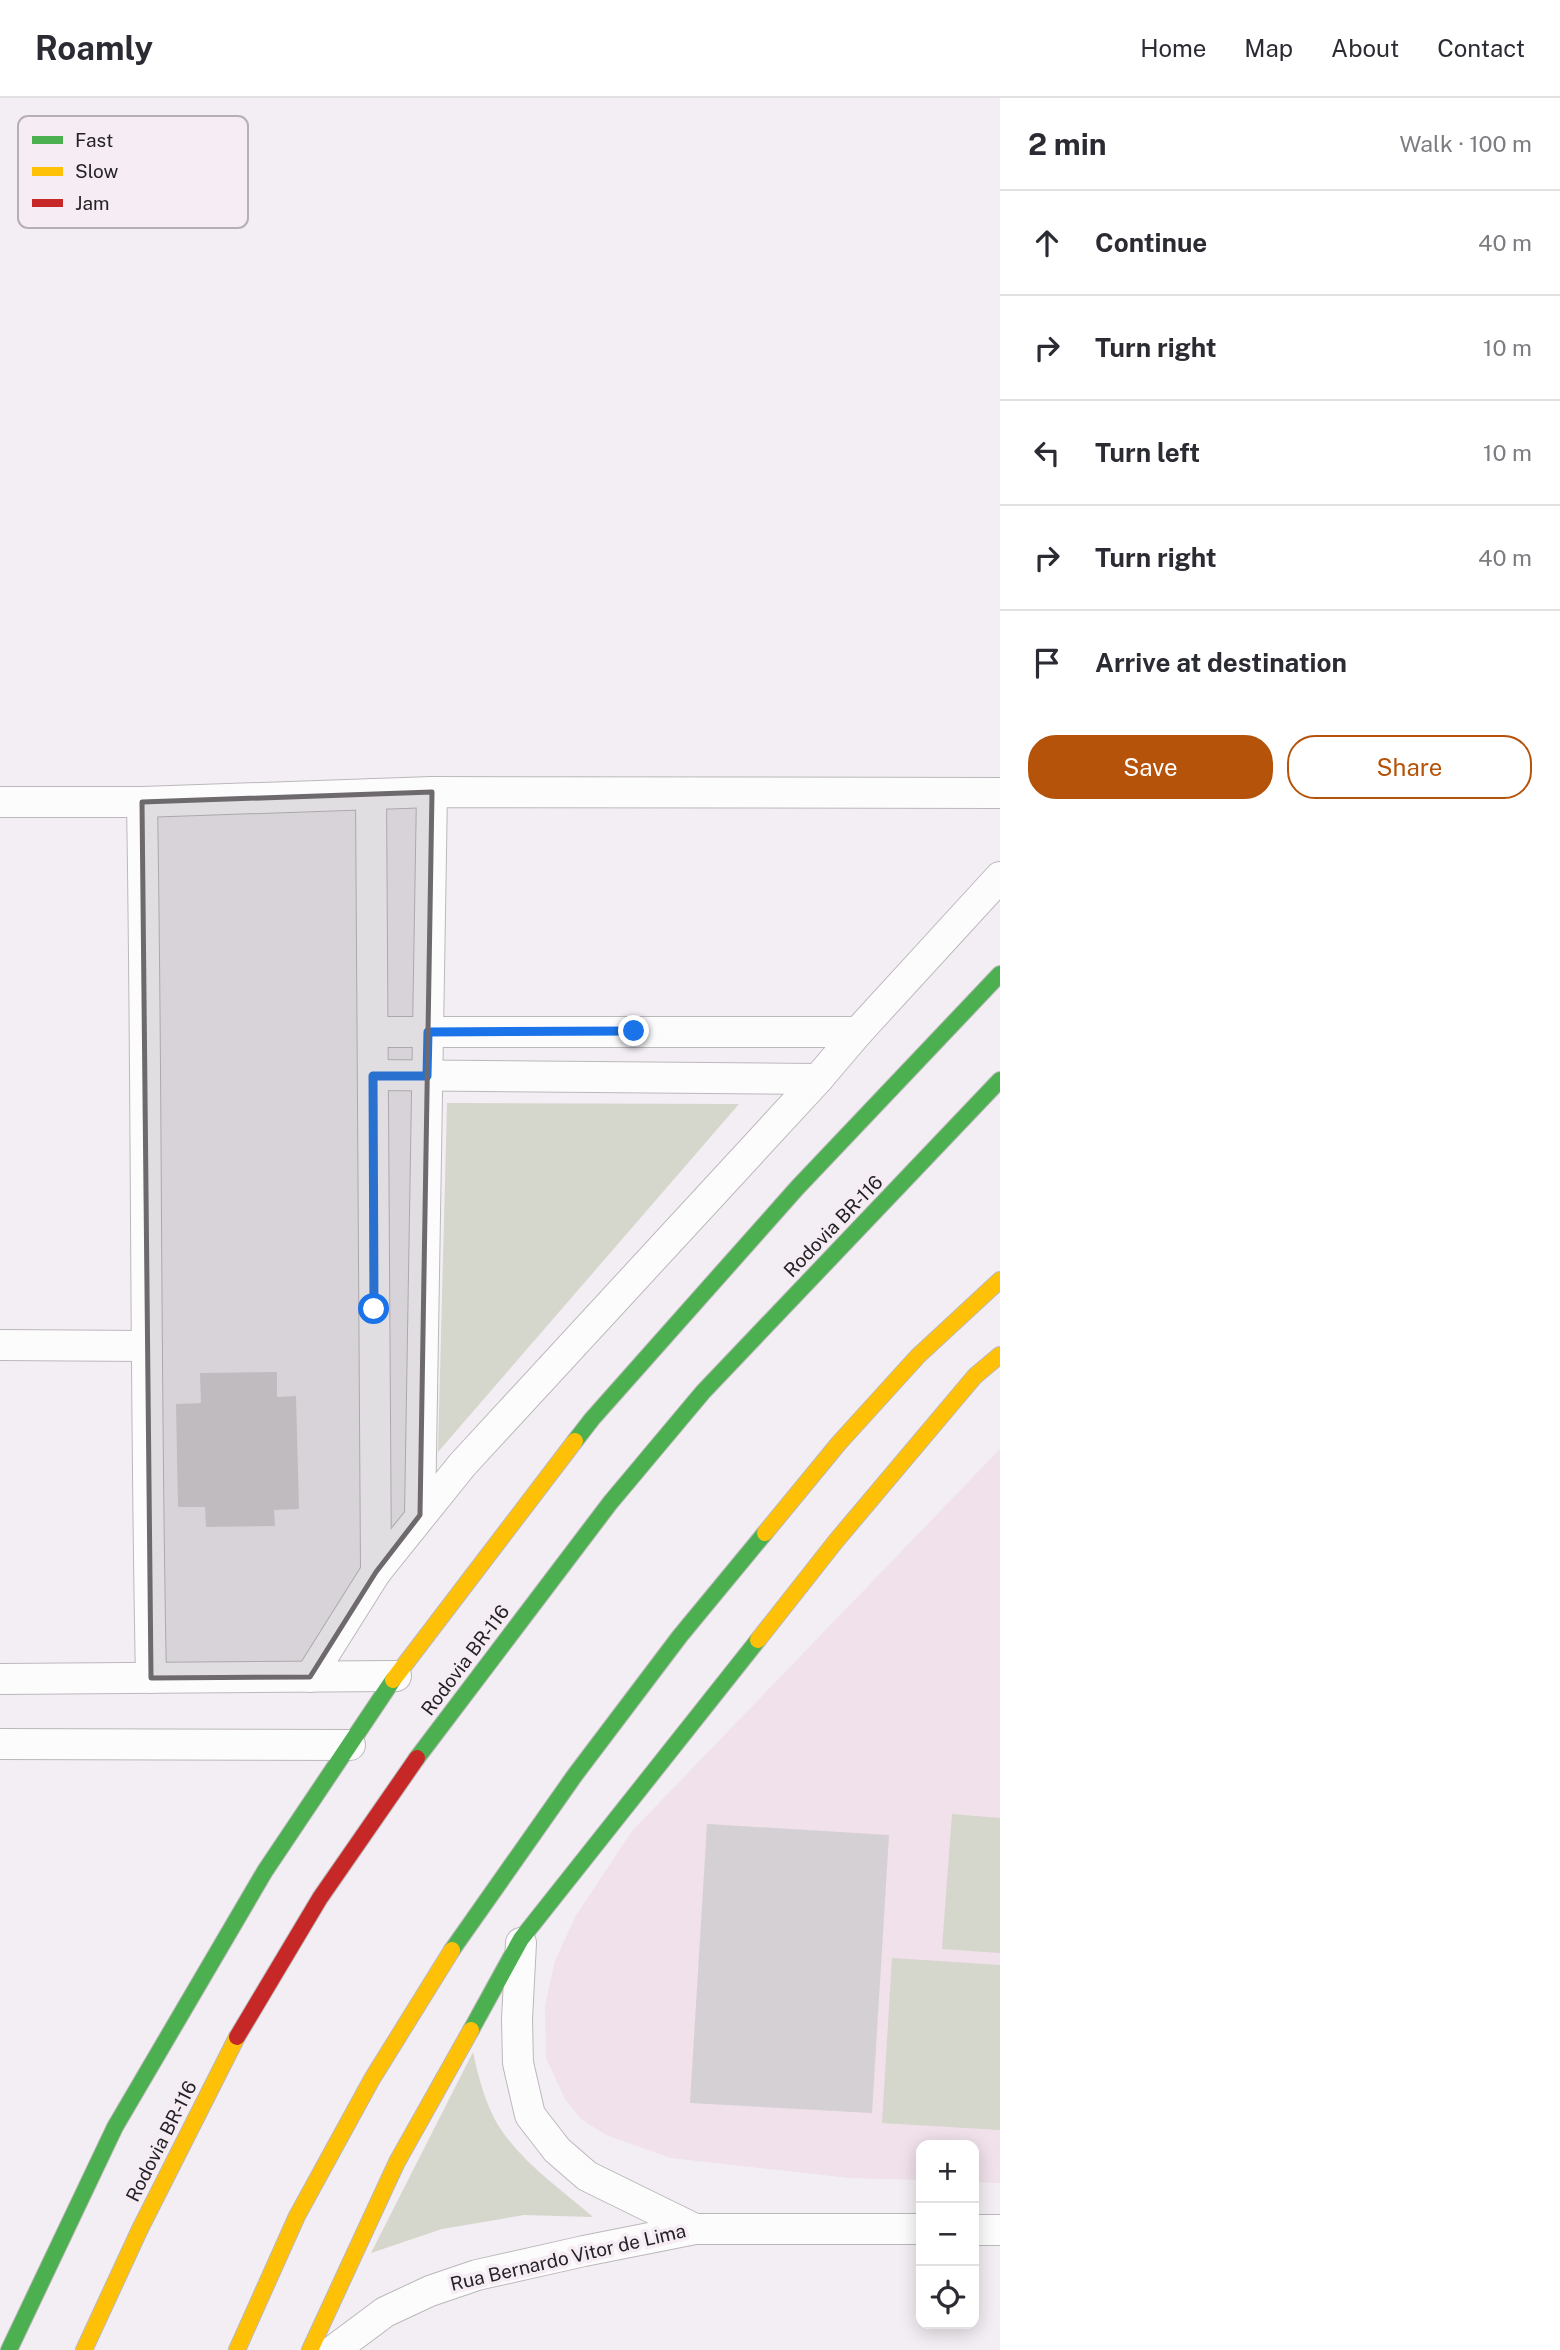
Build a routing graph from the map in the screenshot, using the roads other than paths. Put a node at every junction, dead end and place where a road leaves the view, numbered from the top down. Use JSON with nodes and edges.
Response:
{"nodes":[{"id":1,"x":432,"y":792,"type":"junction"},
{"id":2,"x":1000,"y":793,"type":"edge"},
{"id":3,"x":371,"y":794,"type":"junction"},
{"id":4,"x":0,"y":802,"type":"edge"},
{"id":5,"x":142,"y":802,"type":"junction"},
{"id":6,"x":1000,"y":877,"type":"edge"},
{"id":7,"x":1000,"y":974,"type":"edge"},
{"id":8,"x":373,"y":1032,"type":"junction"},
{"id":9,"x":428,"y":1032,"type":"junction"},
{"id":10,"x":858,"y":1032,"type":"junction"},
{"id":11,"x":373,"y":1076,"type":"junction"},
{"id":12,"x":427,"y":1076,"type":"junction"},
{"id":13,"x":818,"y":1079,"type":"junction"},
{"id":14,"x":1000,"y":1080,"type":"edge"},
{"id":15,"x":1000,"y":1280,"type":"edge"},
{"id":16,"x":0,"y":1345,"type":"edge"},
{"id":17,"x":147,"y":1346,"type":"junction"},
{"id":18,"x":1000,"y":1355,"type":"edge"},
{"id":19,"x":420,"y":1515,"type":"junction"},
{"id":20,"x":376,"y":1573,"type":"junction"},
{"id":21,"x":397,"y":1676,"type":"junction"},
{"id":22,"x":310,"y":1677,"type":"junction"},
{"id":23,"x":150,"y":1678,"type":"junction"},
{"id":24,"x":0,"y":1679,"type":"edge"},
{"id":25,"x":0,"y":1744,"type":"edge"},
{"id":26,"x":350,"y":1745,"type":"junction"},
{"id":27,"x":521,"y":1939,"type":"junction"},
{"id":28,"x":695,"y":2229,"type":"junction"},
{"id":29,"x":916,"y":2230,"type":"edge"},
{"id":30,"x":979,"y":2230,"type":"edge"},
{"id":31,"x":1000,"y":2230,"type":"edge"},
{"id":32,"x":9,"y":2350,"type":"edge"},
{"id":33,"x":84,"y":2350,"type":"edge"},
{"id":34,"x":237,"y":2350,"type":"edge"},
{"id":35,"x":310,"y":2350,"type":"edge"},
{"id":36,"x":334,"y":2350,"type":"edge"}],
"edges":[{"from":1,"to":2,"type":"street"},
{"from":1,"to":3,"type":"street"},
{"from":1,"to":9,"type":"street"},
{"from":3,"to":5,"type":"street"},
{"from":3,"to":8,"type":"street"},
{"from":4,"to":5,"type":"street"},
{"from":5,"to":17,"type":"street"},
{"from":6,"to":10,"type":"street"},
{"from":7,"to":21,"type":"highway"},
{"from":8,"to":9,"type":"street"},
{"from":8,"to":11,"type":"street"},
{"from":9,"to":10,"type":"street"},
{"from":9,"to":12,"type":"street"},
{"from":10,"to":13,"type":"street"},
{"from":11,"to":12,"type":"street"},
{"from":11,"to":20,"type":"street"},
{"from":12,"to":13,"type":"street"},
{"from":12,"to":19,"type":"street"},
{"from":13,"to":19,"type":"street"},
{"from":14,"to":33,"type":"highway","name":"Rodovia BR-116"},
{"from":15,"to":34,"type":"highway"},
{"from":16,"to":17,"type":"street"},
{"from":17,"to":23,"type":"street"},
{"from":18,"to":27,"type":"highway"},
{"from":19,"to":20,"type":"street"},
{"from":20,"to":22,"type":"street"},
{"from":21,"to":22,"type":"street"},
{"from":21,"to":26,"type":"highway"},
{"from":22,"to":23,"type":"street"},
{"from":23,"to":24,"type":"street"},
{"from":25,"to":26,"type":"street"},
{"from":26,"to":32,"type":"highway"},
{"from":27,"to":28,"type":"street","name":"Rua Bernardo Vitor de Lima"},
{"from":27,"to":35,"type":"highway"},
{"from":28,"to":29,"type":"street"},
{"from":28,"to":36,"type":"street","name":"Rua Bernardo Vitor de Lima"},
{"from":30,"to":31,"type":"street"}]}
